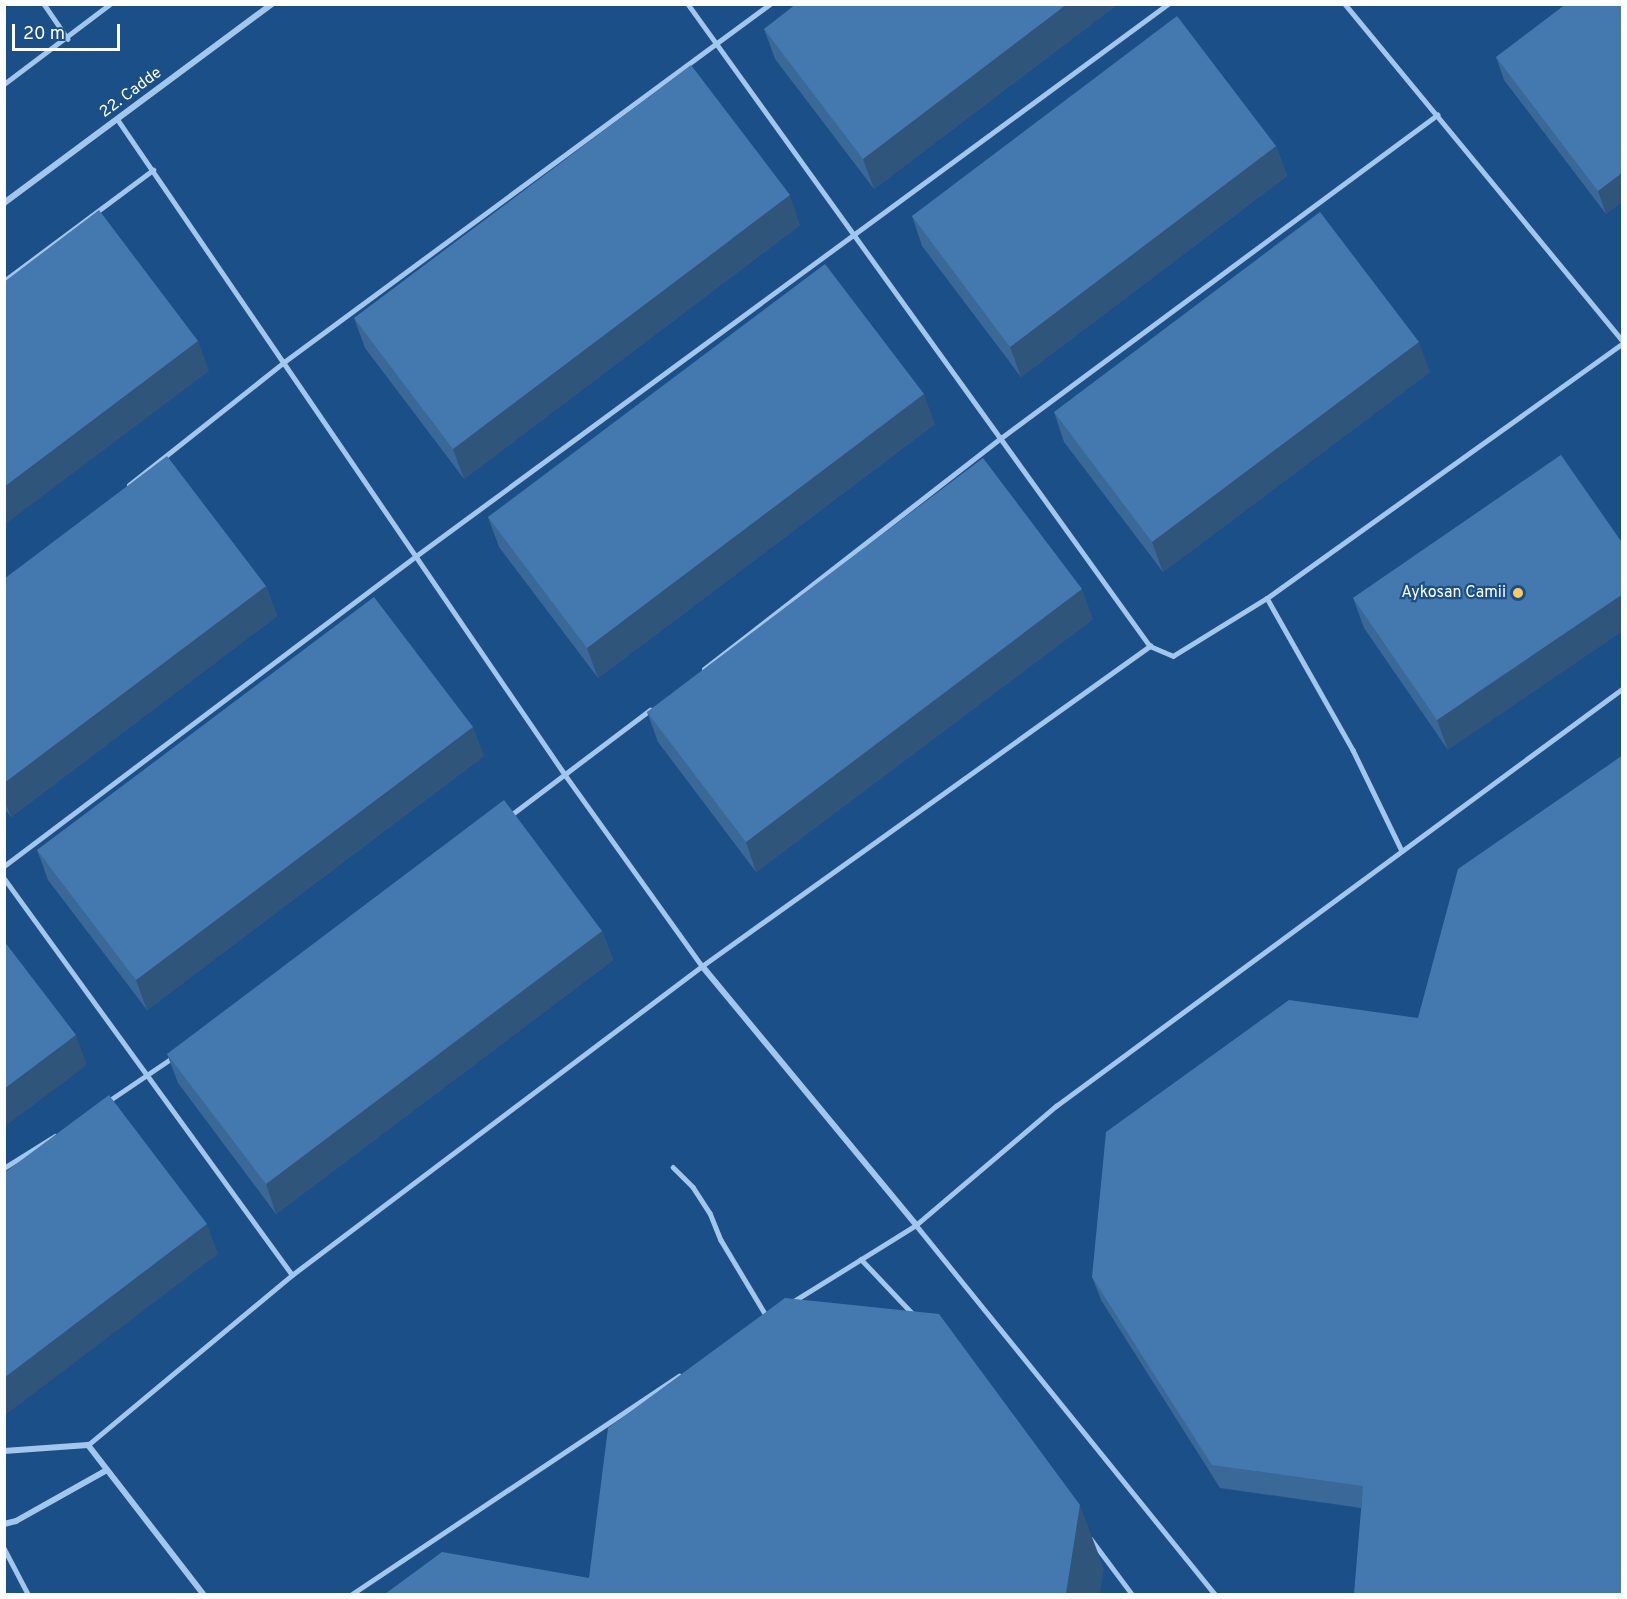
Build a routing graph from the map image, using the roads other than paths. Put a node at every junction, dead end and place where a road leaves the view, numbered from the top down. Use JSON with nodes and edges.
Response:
{"nodes":[{"id":1,"x":44,"y":4,"type":"edge"},
{"id":2,"x":110,"y":4,"type":"edge"},
{"id":3,"x":272,"y":4,"type":"edge"},
{"id":4,"x":688,"y":4,"type":"edge"},
{"id":5,"x":770,"y":4,"type":"edge"},
{"id":6,"x":1168,"y":4,"type":"edge"},
{"id":7,"x":1345,"y":4,"type":"edge"},
{"id":8,"x":68,"y":39,"type":"junction"},
{"id":9,"x":717,"y":45,"type":"junction"},
{"id":10,"x":4,"y":84,"type":"edge"},
{"id":11,"x":1437,"y":115,"type":"junction"},
{"id":12,"x":118,"y":120,"type":"junction"},
{"id":13,"x":153,"y":170,"type":"junction"},
{"id":14,"x":4,"y":203,"type":"edge"},
{"id":15,"x":854,"y":235,"type":"junction"},
{"id":16,"x":4,"y":281,"type":"edge"},
{"id":17,"x":1623,"y":342,"type":"edge"},
{"id":18,"x":284,"y":362,"type":"junction"},
{"id":19,"x":1001,"y":438,"type":"junction"},
{"id":20,"x":126,"y":488,"type":"edge"},
{"id":21,"x":416,"y":556,"type":"junction"},
{"id":22,"x":1267,"y":597,"type":"junction"},
{"id":23,"x":1150,"y":646,"type":"junction"},
{"id":24,"x":698,"y":673,"type":"edge"},
{"id":25,"x":1623,"y":689,"type":"edge"},
{"id":26,"x":661,"y":703,"type":"edge"},
{"id":27,"x":566,"y":776,"type":"junction"},
{"id":28,"x":508,"y":818,"type":"edge"},
{"id":29,"x":1402,"y":851,"type":"junction"},
{"id":30,"x":4,"y":866,"type":"edge"},
{"id":31,"x":4,"y":878,"type":"edge"},
{"id":32,"x":702,"y":966,"type":"junction"},
{"id":33,"x":177,"y":1054,"type":"edge"},
{"id":34,"x":148,"y":1075,"type":"junction"},
{"id":35,"x":100,"y":1106,"type":"edge"},
{"id":36,"x":62,"y":1131,"type":"edge"},
{"id":37,"x":673,"y":1167,"type":"dead end"},
{"id":38,"x":4,"y":1168,"type":"edge"},
{"id":39,"x":916,"y":1225,"type":"junction"},
{"id":40,"x":861,"y":1259,"type":"junction"},
{"id":41,"x":292,"y":1275,"type":"junction"},
{"id":42,"x":786,"y":1305,"type":"edge"},
{"id":43,"x":777,"y":1311,"type":"edge"},
{"id":44,"x":767,"y":1317,"type":"junction"},
{"id":45,"x":919,"y":1320,"type":"edge"},
{"id":46,"x":758,"y":1324,"type":"edge"},
{"id":47,"x":688,"y":1370,"type":"edge"},
{"id":48,"x":88,"y":1445,"type":"junction"},
{"id":49,"x":4,"y":1451,"type":"edge"},
{"id":50,"x":107,"y":1470,"type":"junction"},
{"id":51,"x":4,"y":1524,"type":"edge"},
{"id":52,"x":1084,"y":1530,"type":"dead end"},
{"id":53,"x":4,"y":1548,"type":"edge"},
{"id":54,"x":28,"y":1594,"type":"edge"},
{"id":55,"x":203,"y":1594,"type":"edge"},
{"id":56,"x":352,"y":1594,"type":"edge"},
{"id":57,"x":1132,"y":1594,"type":"edge"},
{"id":58,"x":1215,"y":1594,"type":"edge"}],
"edges":[{"from":1,"to":8,"type":"lane"},
{"from":2,"to":8,"type":"lane"},
{"from":3,"to":12,"type":"street","name":"22. Cadde"},
{"from":4,"to":9,"type":"lane"},
{"from":5,"to":9,"type":"lane"},
{"from":6,"to":15,"type":"lane"},
{"from":7,"to":11,"type":"lane"},
{"from":8,"to":10,"type":"lane"},
{"from":9,"to":15,"type":"lane"},
{"from":9,"to":18,"type":"lane"},
{"from":11,"to":17,"type":"lane"},
{"from":11,"to":19,"type":"lane"},
{"from":12,"to":13,"type":"lane"},
{"from":12,"to":14,"type":"street","name":"22. Cadde"},
{"from":13,"to":16,"type":"lane"},
{"from":13,"to":18,"type":"lane"},
{"from":15,"to":19,"type":"lane"},
{"from":15,"to":21,"type":"lane"},
{"from":17,"to":22,"type":"lane"},
{"from":18,"to":20,"type":"lane"},
{"from":18,"to":21,"type":"lane"},
{"from":19,"to":23,"type":"lane"},
{"from":19,"to":24,"type":"lane"},
{"from":21,"to":27,"type":"lane"},
{"from":21,"to":30,"type":"lane"},
{"from":22,"to":23,"type":"lane"},
{"from":22,"to":29,"type":"lane"},
{"from":23,"to":32,"type":"lane"},
{"from":25,"to":29,"type":"lane"},
{"from":26,"to":27,"type":"lane"},
{"from":27,"to":28,"type":"lane"},
{"from":27,"to":32,"type":"lane"},
{"from":29,"to":39,"type":"lane"},
{"from":31,"to":34,"type":"lane"},
{"from":32,"to":39,"type":"street"},
{"from":32,"to":41,"type":"lane"},
{"from":33,"to":34,"type":"lane"},
{"from":34,"to":35,"type":"lane"},
{"from":34,"to":41,"type":"lane"},
{"from":36,"to":38,"type":"lane"},
{"from":37,"to":44,"type":"lane"},
{"from":39,"to":40,"type":"lane"},
{"from":39,"to":58,"type":"lane"},
{"from":40,"to":42,"type":"lane"},
{"from":40,"to":45,"type":"lane"},
{"from":41,"to":48,"type":"lane"},
{"from":43,"to":44,"type":"lane"},
{"from":44,"to":46,"type":"lane"},
{"from":47,"to":56,"type":"lane"},
{"from":48,"to":49,"type":"street"},
{"from":48,"to":50,"type":"street"},
{"from":50,"to":51,"type":"street"},
{"from":50,"to":55,"type":"street"},
{"from":52,"to":57,"type":"lane"},
{"from":53,"to":54,"type":"lane"}]}
